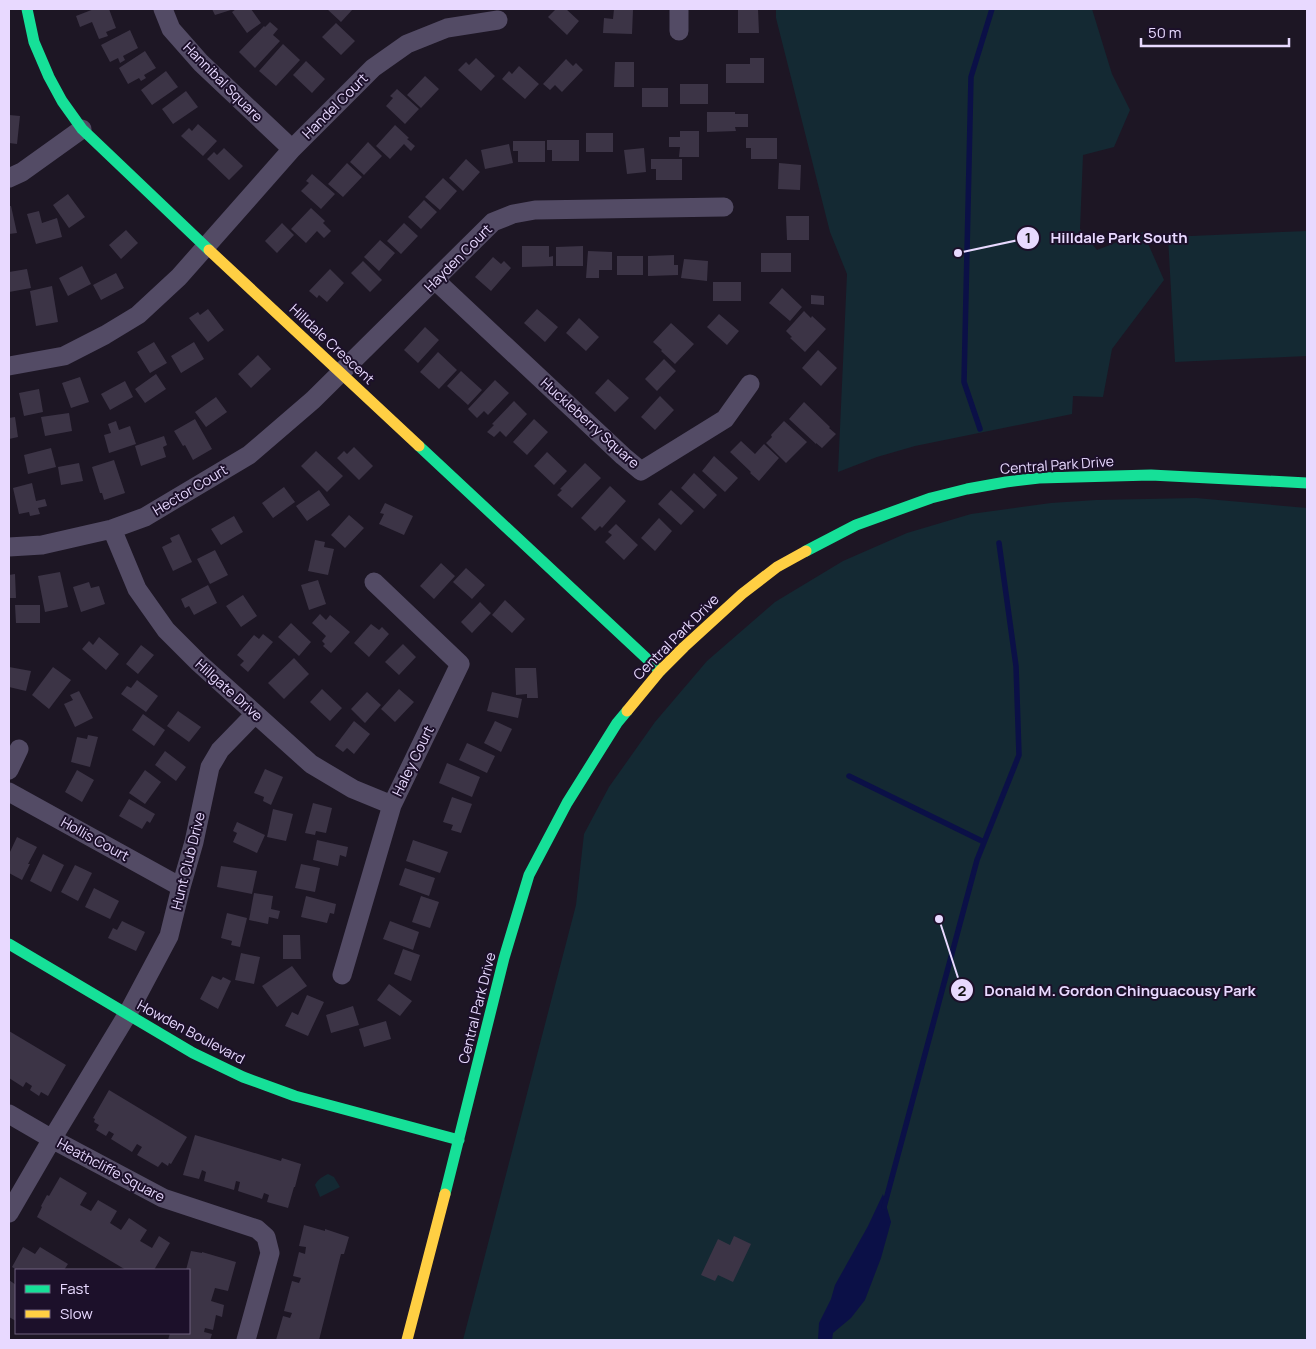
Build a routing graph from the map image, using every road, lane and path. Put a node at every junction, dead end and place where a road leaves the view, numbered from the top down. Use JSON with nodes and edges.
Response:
{"nodes":[{"id":1,"x":27,"y":9,"type":"edge"},
{"id":2,"x":163,"y":9,"type":"edge"},
{"id":3,"x":679,"y":9,"type":"edge"},
{"id":4,"x":498,"y":20,"type":"dead end"},
{"id":5,"x":679,"y":31,"type":"dead end"},
{"id":6,"x":82,"y":129,"type":"junction"},
{"id":7,"x":292,"y":149,"type":"junction"},
{"id":8,"x":9,"y":178,"type":"edge"},
{"id":9,"x":724,"y":207,"type":"dead end"},
{"id":10,"x":206,"y":247,"type":"junction"},
{"id":11,"x":435,"y":280,"type":"junction"},
{"id":12,"x":9,"y":366,"type":"edge"},
{"id":13,"x":341,"y":373,"type":"junction"},
{"id":14,"x":750,"y":384,"type":"dead end"},
{"id":15,"x":1307,"y":482,"type":"edge"},
{"id":16,"x":112,"y":529,"type":"junction"},
{"id":17,"x":9,"y":548,"type":"edge"},
{"id":18,"x":374,"y":582,"type":"dead end"},
{"id":19,"x":660,"y":671,"type":"junction"},
{"id":20,"x":256,"y":714,"type":"junction"},
{"id":21,"x":19,"y":749,"type":"dead end"},
{"id":22,"x":9,"y":770,"type":"edge"},
{"id":23,"x":9,"y":792,"type":"edge"},
{"id":24,"x":392,"y":805,"type":"junction"},
{"id":25,"x":181,"y":887,"type":"junction"},
{"id":26,"x":9,"y":944,"type":"edge"},
{"id":27,"x":342,"y":975,"type":"dead end"},
{"id":28,"x":127,"y":1015,"type":"junction"},
{"id":29,"x":9,"y":1114,"type":"edge"},
{"id":30,"x":52,"y":1139,"type":"junction"},
{"id":31,"x":459,"y":1140,"type":"junction"},
{"id":32,"x":9,"y":1213,"type":"edge"},
{"id":33,"x":246,"y":1340,"type":"edge"},
{"id":34,"x":407,"y":1340,"type":"edge"}],
"edges":[{"from":1,"to":6,"type":"street","name":"Hilldale Crescent"},
{"from":2,"to":7,"type":"street","name":"Hannibal Square"},
{"from":3,"to":5,"type":"street"},
{"from":4,"to":7,"type":"street","name":"Handel Court"},
{"from":6,"to":8,"type":"street"},
{"from":6,"to":10,"type":"street","name":"Hilldale Crescent"},
{"from":7,"to":10,"type":"street","name":"Handel Court"},
{"from":9,"to":11,"type":"street","name":"Hayden Court"},
{"from":10,"to":12,"type":"street","name":"Handel Court"},
{"from":10,"to":13,"type":"street","name":"Hilldale Crescent"},
{"from":11,"to":13,"type":"street","name":"Hayden Court"},
{"from":11,"to":14,"type":"street","name":"Huckleberry Square"},
{"from":13,"to":16,"type":"street","name":"Hector Court"},
{"from":13,"to":19,"type":"street","name":"Hilldale Crescent"},
{"from":15,"to":19,"type":"street","name":"Central Park Drive"},
{"from":16,"to":17,"type":"street","name":"Hector Court"},
{"from":16,"to":20,"type":"street","name":"Hillgate Drive"},
{"from":18,"to":24,"type":"street","name":"Haley Court"},
{"from":19,"to":31,"type":"street","name":"Central Park Drive"},
{"from":20,"to":24,"type":"street","name":"Hillgate Drive"},
{"from":20,"to":25,"type":"street","name":"Hunt Club Drive"},
{"from":21,"to":22,"type":"street"},
{"from":23,"to":25,"type":"street","name":"Hollis Court"},
{"from":24,"to":27,"type":"street","name":"Haley Court"},
{"from":25,"to":28,"type":"street","name":"Hunt Club Drive"},
{"from":26,"to":28,"type":"street","name":"Howden Boulevard"},
{"from":28,"to":30,"type":"street","name":"Heathcliffe Square"},
{"from":28,"to":31,"type":"street","name":"Howden Boulevard"},
{"from":29,"to":30,"type":"street","name":"Heathcliffe Square"},
{"from":30,"to":32,"type":"street","name":"Heathcliffe Square"},
{"from":30,"to":33,"type":"street","name":"Heathcliffe Square"},
{"from":31,"to":34,"type":"street","name":"Central Park Drive"}]}
